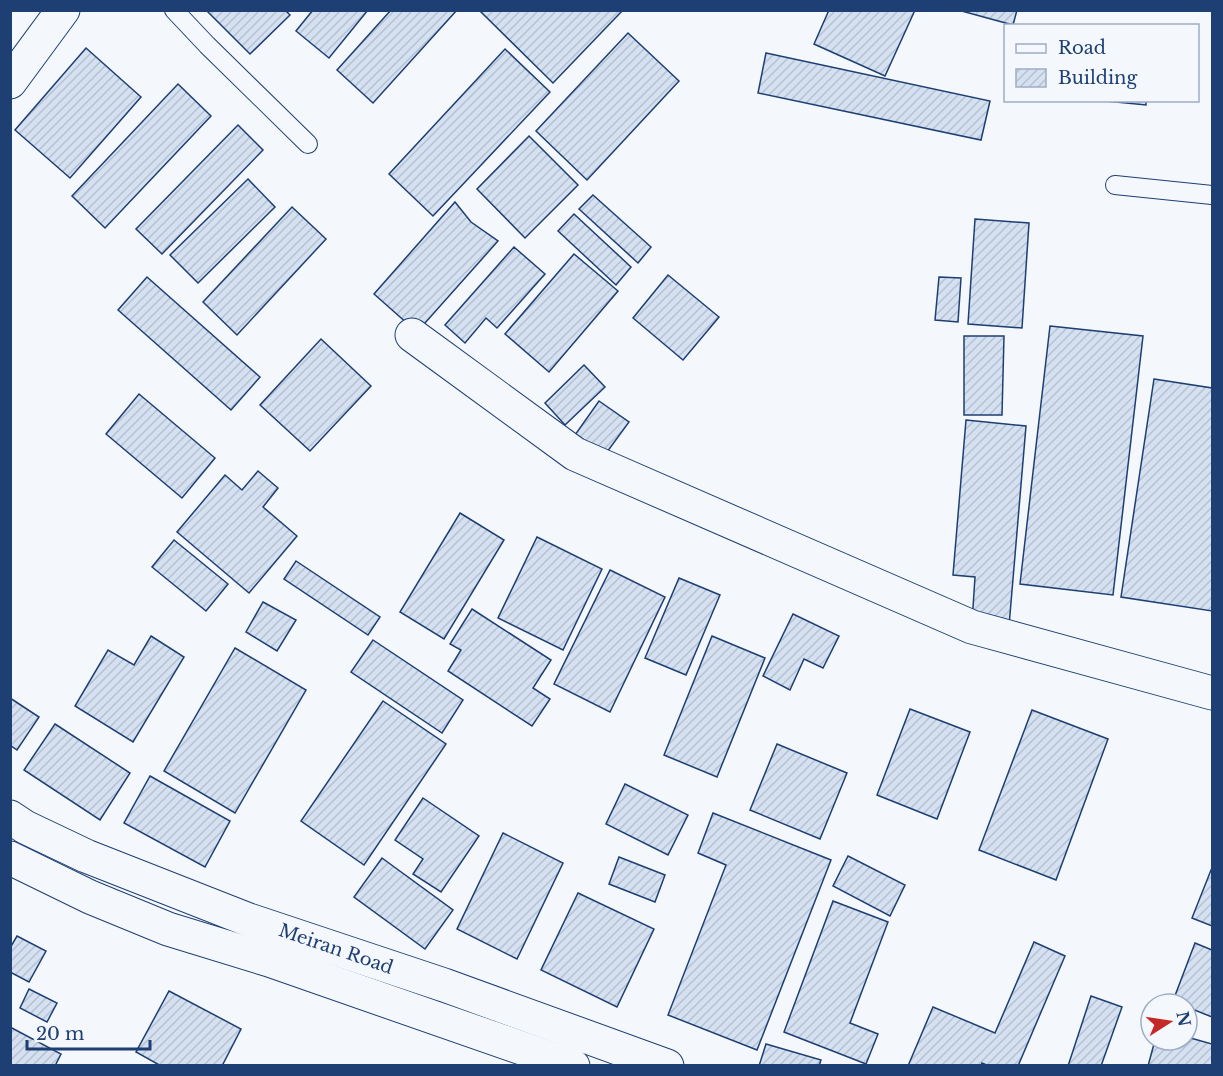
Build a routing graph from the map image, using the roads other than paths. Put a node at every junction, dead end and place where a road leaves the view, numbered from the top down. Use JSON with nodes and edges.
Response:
{"nodes":[{"id":1,"x":63,"y":10,"type":"edge"},
{"id":2,"x":174,"y":10,"type":"edge"},
{"id":3,"x":10,"y":82,"type":"edge"},
{"id":4,"x":308,"y":144,"type":"dead end"},
{"id":5,"x":1115,"y":185,"type":"dead end"},
{"id":6,"x":1212,"y":195,"type":"edge"},
{"id":7,"x":412,"y":335,"type":"dead end"},
{"id":8,"x":1212,"y":693,"type":"edge"},
{"id":9,"x":14,"y":839,"type":"edge"},
{"id":10,"x":569,"y":1065,"type":"edge"},
{"id":11,"x":667,"y":1065,"type":"edge"}],
"edges":[{"from":1,"to":3,"type":"main road"},
{"from":2,"to":4,"type":"lane"},
{"from":5,"to":6,"type":"lane"},
{"from":7,"to":8,"type":"main road"},
{"from":9,"to":10,"type":"main road","name":"Meiran Road"},
{"from":9,"to":11,"type":"main road","name":"Meiran Road"}]}
